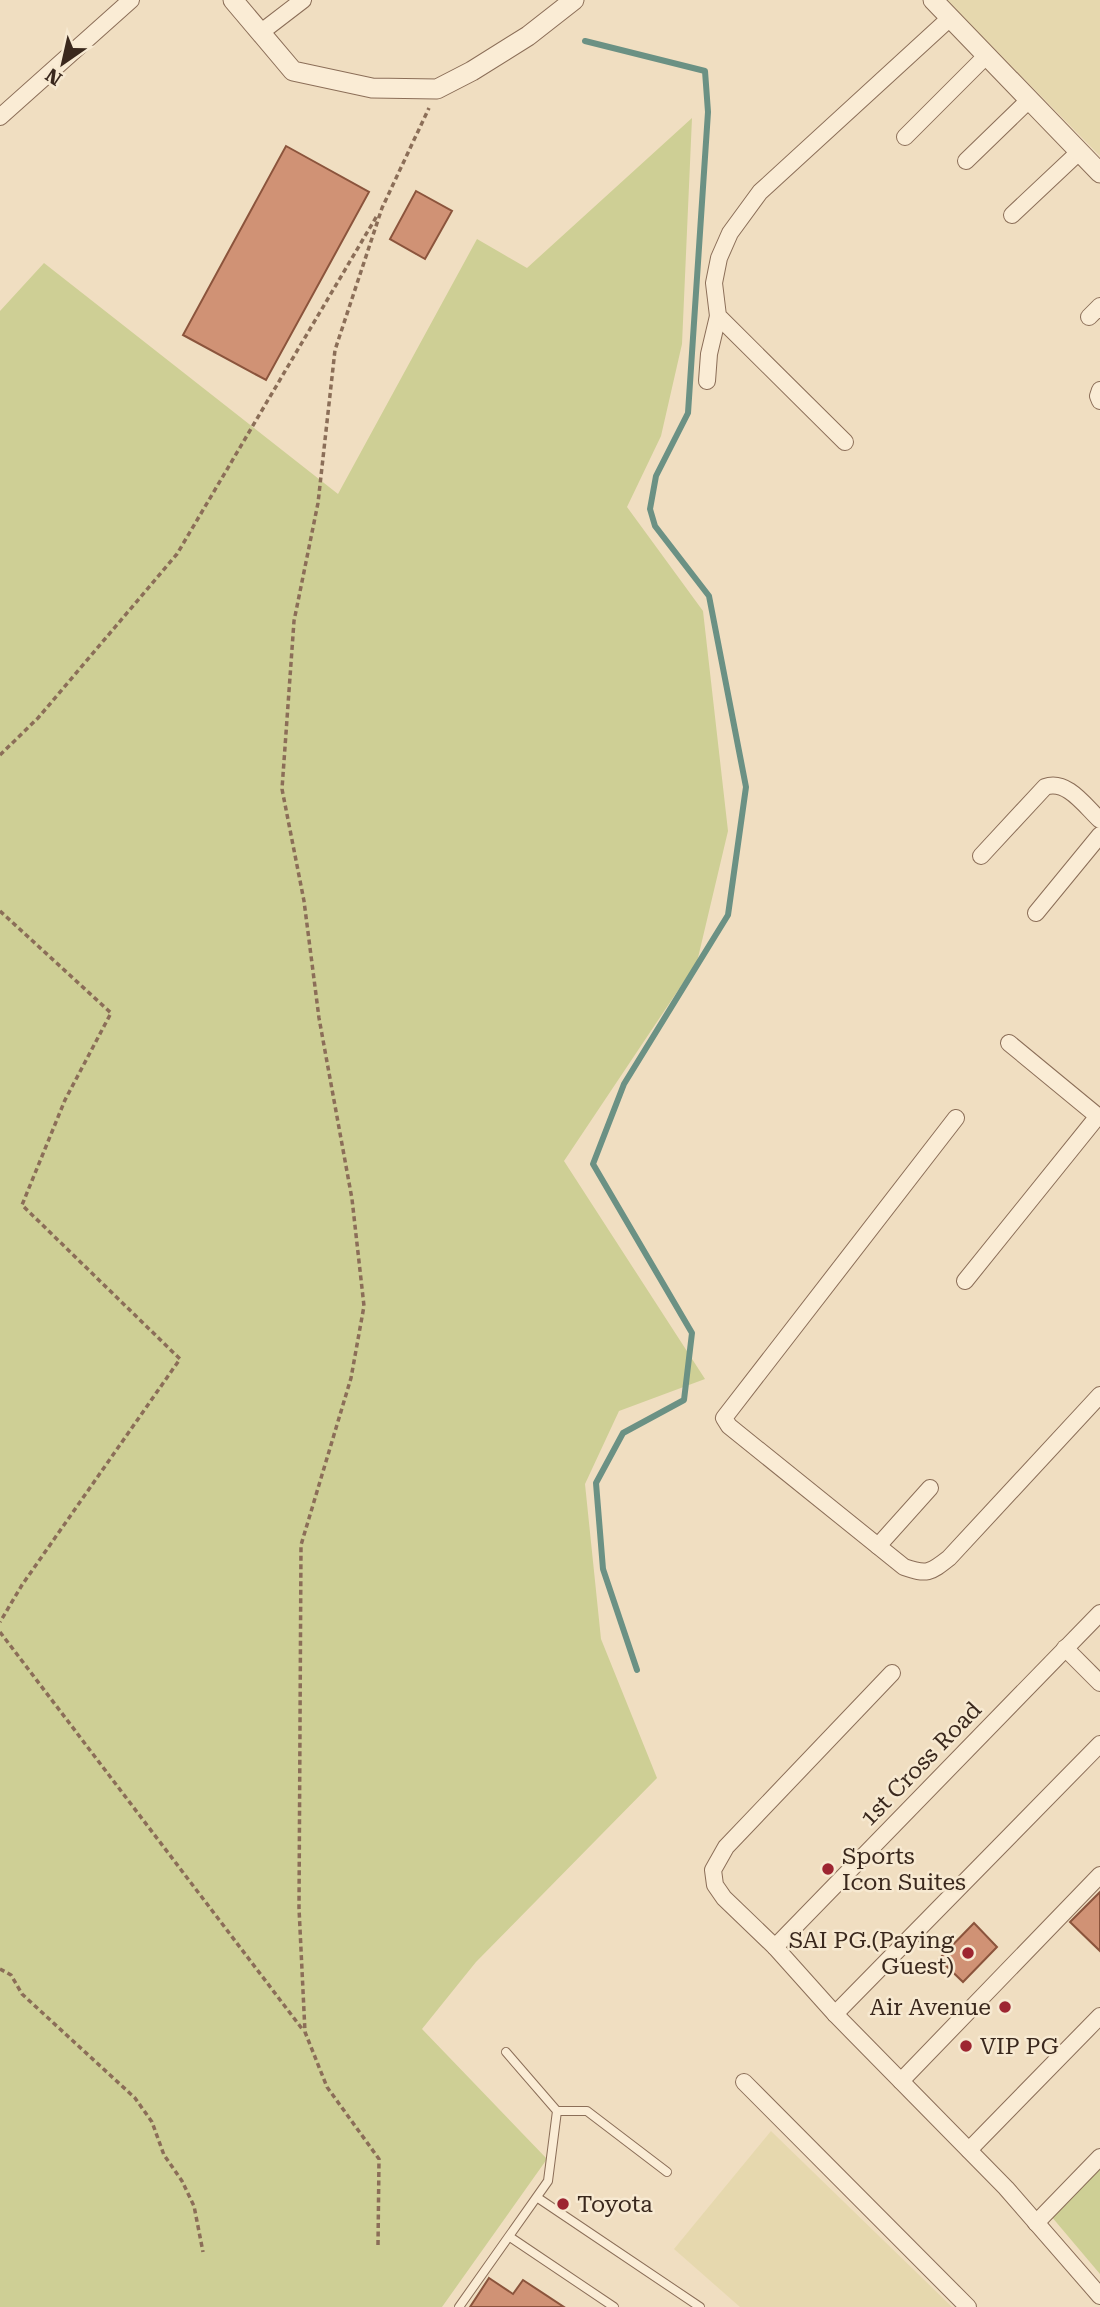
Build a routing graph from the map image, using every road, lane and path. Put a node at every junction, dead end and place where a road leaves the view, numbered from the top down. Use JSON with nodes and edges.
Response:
{"nodes":[{"id":1,"x":131,"y":0,"type":"edge"},
{"id":2,"x":233,"y":0,"type":"edge"},
{"id":3,"x":303,"y":0,"type":"edge"},
{"id":4,"x":574,"y":0,"type":"edge"},
{"id":5,"x":933,"y":0,"type":"edge"},
{"id":6,"x":950,"y":18,"type":"junction"},
{"id":7,"x":260,"y":33,"type":"junction"},
{"id":8,"x":986,"y":55,"type":"junction"},
{"id":9,"x":438,"y":89,"type":"junction"},
{"id":10,"x":1029,"y":100,"type":"junction"},
{"id":11,"x":0,"y":117,"type":"edge"},
{"id":12,"x":905,"y":137,"type":"dead end"},
{"id":13,"x":1079,"y":152,"type":"junction"},
{"id":14,"x":966,"y":161,"type":"dead end"},
{"id":15,"x":1100,"y":173,"type":"edge"},
{"id":16,"x":382,"y":208,"type":"junction"},
{"id":17,"x":1012,"y":215,"type":"dead end"},
{"id":18,"x":718,"y":316,"type":"junction"},
{"id":19,"x":707,"y":381,"type":"dead end"},
{"id":20,"x":1100,"y":390,"type":"edge"},
{"id":21,"x":1100,"y":401,"type":"edge"},
{"id":22,"x":845,"y":442,"type":"dead end"},
{"id":23,"x":0,"y":755,"type":"edge"},
{"id":24,"x":1100,"y":820,"type":"edge"},
{"id":25,"x":1100,"y":835,"type":"edge"},
{"id":26,"x":981,"y":856,"type":"dead end"},
{"id":27,"x":0,"y":911,"type":"edge"},
{"id":28,"x":1036,"y":913,"type":"dead end"},
{"id":29,"x":1009,"y":1043,"type":"dead end"},
{"id":30,"x":1099,"y":1117,"type":"edge"},
{"id":31,"x":956,"y":1118,"type":"dead end"},
{"id":32,"x":965,"y":1281,"type":"dead end"},
{"id":33,"x":1100,"y":1395,"type":"edge"},
{"id":34,"x":930,"y":1488,"type":"dead end"},
{"id":35,"x":878,"y":1546,"type":"junction"},
{"id":36,"x":1100,"y":1613,"type":"edge"},
{"id":37,"x":0,"y":1622,"type":"edge"},
{"id":38,"x":0,"y":1632,"type":"edge"},
{"id":39,"x":1065,"y":1648,"type":"junction"},
{"id":40,"x":892,"y":1673,"type":"dead end"},
{"id":41,"x":1100,"y":1684,"type":"edge"},
{"id":42,"x":1100,"y":1744,"type":"edge"},
{"id":43,"x":1100,"y":1875,"type":"edge"},
{"id":44,"x":775,"y":1947,"type":"junction"},
{"id":45,"x":0,"y":1969,"type":"edge"},
{"id":46,"x":835,"y":2014,"type":"junction"},
{"id":47,"x":1100,"y":2016,"type":"edge"},
{"id":48,"x":305,"y":2032,"type":"junction"},
{"id":49,"x":506,"y":2052,"type":"dead end"},
{"id":50,"x":744,"y":2081,"type":"dead end"},
{"id":51,"x":901,"y":2081,"type":"junction"},
{"id":52,"x":557,"y":2111,"type":"junction"},
{"id":53,"x":969,"y":2150,"type":"junction"},
{"id":54,"x":1100,"y":2157,"type":"edge"},
{"id":55,"x":667,"y":2172,"type":"dead end"},
{"id":56,"x":538,"y":2198,"type":"junction"},
{"id":57,"x":1036,"y":2223,"type":"junction"},
{"id":58,"x":510,"y":2236,"type":"junction"},
{"id":59,"x":378,"y":2245,"type":"dead end"},
{"id":60,"x":203,"y":2252,"type":"dead end"},
{"id":61,"x":1100,"y":2296,"type":"edge"},
{"id":62,"x":459,"y":2307,"type":"edge"},
{"id":63,"x":614,"y":2307,"type":"edge"},
{"id":64,"x":700,"y":2307,"type":"edge"},
{"id":65,"x":968,"y":2307,"type":"edge"}],
"edges":[{"from":1,"to":11,"type":"street"},
{"from":2,"to":7,"type":"street"},
{"from":3,"to":7,"type":"street"},
{"from":4,"to":9,"type":"street"},
{"from":5,"to":6,"type":"street"},
{"from":6,"to":8,"type":"street"},
{"from":6,"to":18,"type":"street"},
{"from":7,"to":9,"type":"street"},
{"from":8,"to":10,"type":"street"},
{"from":8,"to":12,"type":"street"},
{"from":9,"to":16,"type":"path"},
{"from":10,"to":13,"type":"street"},
{"from":10,"to":14,"type":"street"},
{"from":13,"to":15,"type":"street"},
{"from":13,"to":17,"type":"street"},
{"from":16,"to":23,"type":"path"},
{"from":16,"to":48,"type":"path"},
{"from":18,"to":19,"type":"street"},
{"from":18,"to":22,"type":"street"},
{"from":20,"to":21,"type":"street"},
{"from":24,"to":26,"type":"street"},
{"from":25,"to":28,"type":"street"},
{"from":27,"to":37,"type":"path"},
{"from":29,"to":30,"type":"street"},
{"from":30,"to":32,"type":"street"},
{"from":31,"to":35,"type":"street"},
{"from":33,"to":35,"type":"street"},
{"from":34,"to":35,"type":"street"},
{"from":36,"to":39,"type":"street","name":"1st Cross Road"},
{"from":38,"to":48,"type":"path"},
{"from":39,"to":41,"type":"street"},
{"from":39,"to":44,"type":"street","name":"1st Cross Road"},
{"from":40,"to":44,"type":"street"},
{"from":42,"to":46,"type":"street"},
{"from":43,"to":51,"type":"street"},
{"from":44,"to":46,"type":"street"},
{"from":45,"to":60,"type":"path"},
{"from":46,"to":51,"type":"street"},
{"from":47,"to":53,"type":"street"},
{"from":48,"to":59,"type":"path"},
{"from":49,"to":52,"type":"lane"},
{"from":50,"to":65,"type":"street"},
{"from":51,"to":53,"type":"street"},
{"from":52,"to":55,"type":"lane"},
{"from":52,"to":56,"type":"lane"},
{"from":53,"to":57,"type":"street"},
{"from":54,"to":57,"type":"street"},
{"from":56,"to":58,"type":"lane"},
{"from":56,"to":64,"type":"lane"},
{"from":57,"to":61,"type":"street"},
{"from":58,"to":62,"type":"lane"},
{"from":58,"to":63,"type":"lane"}]}
